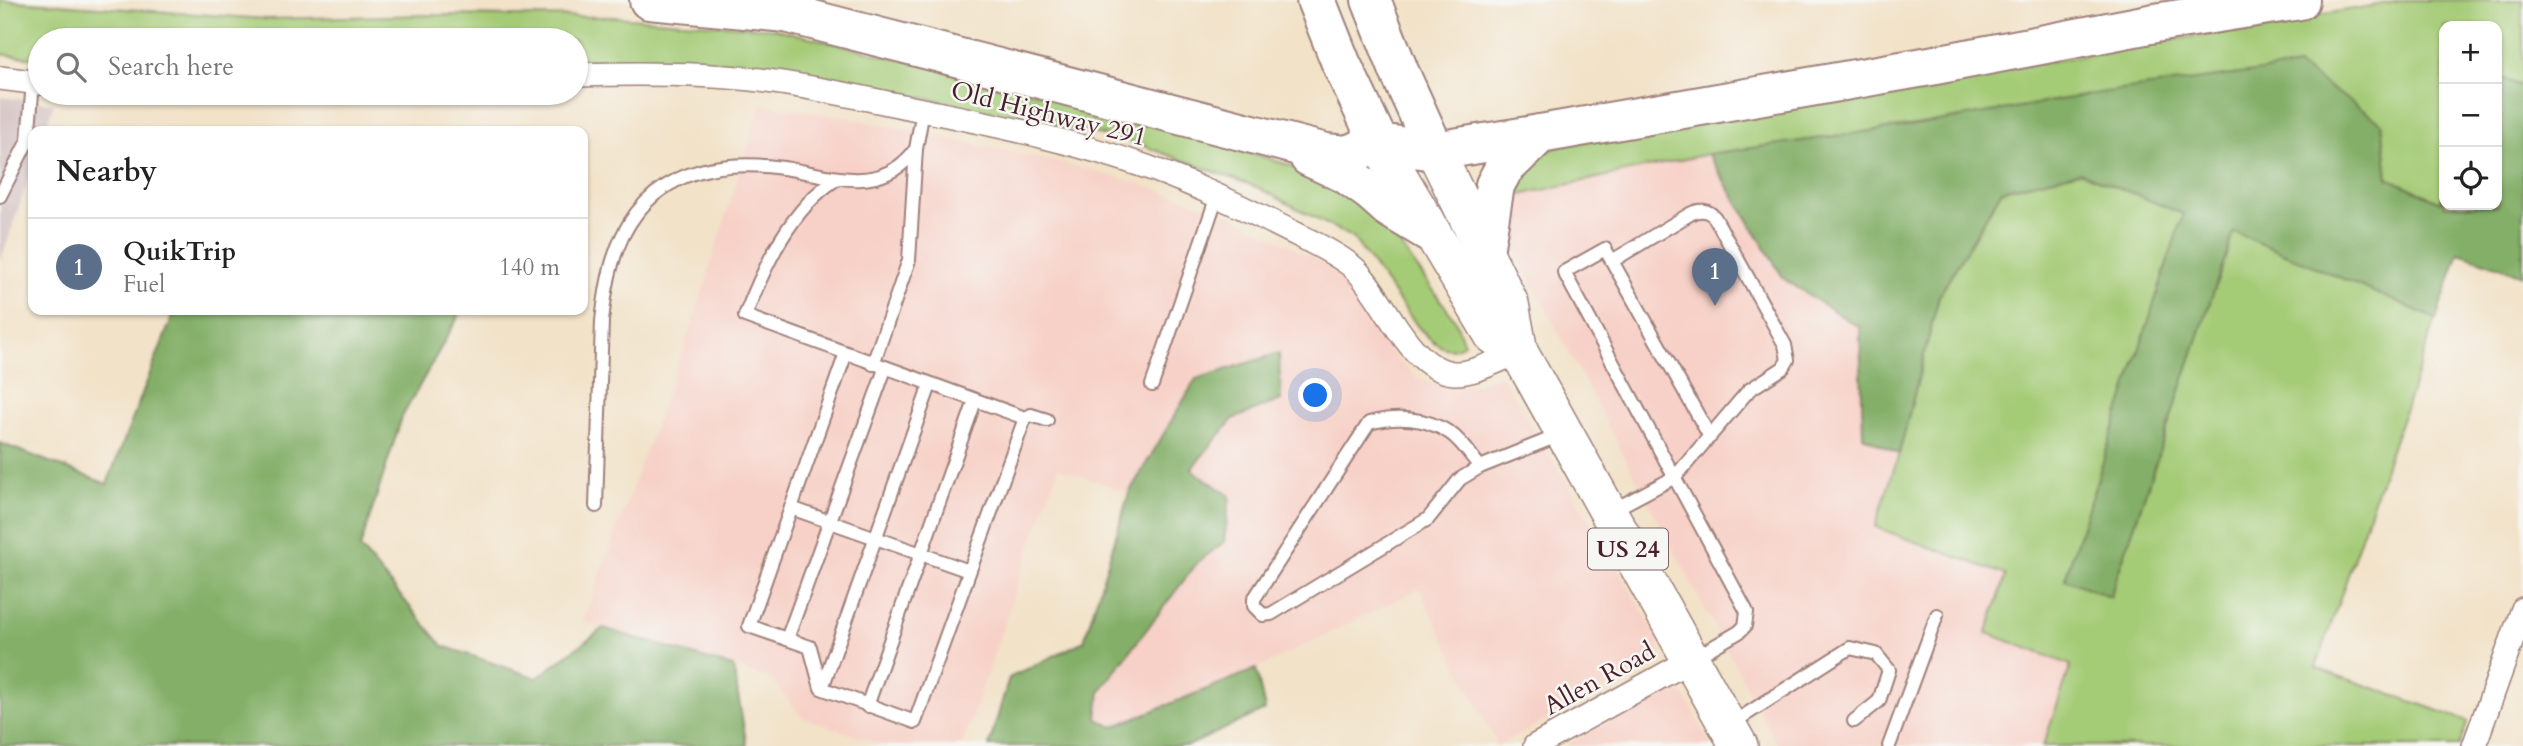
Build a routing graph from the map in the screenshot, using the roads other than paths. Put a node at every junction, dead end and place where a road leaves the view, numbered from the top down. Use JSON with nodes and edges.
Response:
{"nodes":[{"id":1,"x":649,"y":0,"type":"edge"},
{"id":2,"x":1316,"y":0,"type":"edge"},
{"id":3,"x":1371,"y":0,"type":"edge"},
{"id":4,"x":2300,"y":0,"type":"edge"},
{"id":5,"x":588,"y":75,"type":"edge"},
{"id":6,"x":0,"y":78,"type":"edge"},
{"id":7,"x":28,"y":82,"type":"edge"},
{"id":8,"x":33,"y":105,"type":"edge"},
{"id":9,"x":923,"y":110,"type":"junction"},
{"id":10,"x":30,"y":126,"type":"edge"},
{"id":11,"x":1540,"y":134,"type":"junction"},
{"id":12,"x":1269,"y":138,"type":"junction"},
{"id":13,"x":28,"y":140,"type":"edge"},
{"id":14,"x":1379,"y":143,"type":"junction"},
{"id":15,"x":916,"y":149,"type":"junction"},
{"id":16,"x":1435,"y":150,"type":"junction"},
{"id":17,"x":838,"y":178,"type":"junction"},
{"id":18,"x":0,"y":196,"type":"edge"},
{"id":19,"x":1217,"y":196,"type":"junction"},
{"id":20,"x":1429,"y":232,"type":"junction"},
{"id":21,"x":1484,"y":252,"type":"junction"},
{"id":22,"x":1612,"y":261,"type":"junction"},
{"id":23,"x":1519,"y":352,"type":"junction"},
{"id":24,"x":846,"y":353,"type":"junction"},
{"id":25,"x":879,"y":366,"type":"junction"},
{"id":26,"x":930,"y":384,"type":"junction"},
{"id":27,"x":1152,"y":386,"type":"dead end"},
{"id":28,"x":975,"y":401,"type":"junction"},
{"id":29,"x":1025,"y":418,"type":"junction"},
{"id":30,"x":1046,"y":420,"type":"dead end"},
{"id":31,"x":1564,"y":433,"type":"junction"},
{"id":32,"x":1710,"y":437,"type":"junction"},
{"id":33,"x":1480,"y":467,"type":"junction"},
{"id":34,"x":1675,"y":477,"type":"junction"},
{"id":35,"x":596,"y":506,"type":"dead end"},
{"id":36,"x":791,"y":508,"type":"junction"},
{"id":37,"x":1608,"y":513,"type":"junction"},
{"id":38,"x":830,"y":521,"type":"junction"},
{"id":39,"x":875,"y":537,"type":"junction"},
{"id":40,"x":921,"y":553,"type":"junction"},
{"id":41,"x":970,"y":571,"type":"junction"},
{"id":42,"x":2523,"y":609,"type":"edge"},
{"id":43,"x":1937,"y":615,"type":"dead end"},
{"id":44,"x":787,"y":639,"type":"junction"},
{"id":45,"x":1691,"y":660,"type":"junction"},
{"id":46,"x":821,"y":688,"type":"junction"},
{"id":47,"x":867,"y":706,"type":"junction"},
{"id":48,"x":1854,"y":721,"type":"dead end"},
{"id":49,"x":1733,"y":736,"type":"edge"},
{"id":50,"x":1535,"y":746,"type":"edge"},
{"id":51,"x":1889,"y":746,"type":"edge"},
{"id":52,"x":2474,"y":746,"type":"edge"}],
"edges":[{"from":1,"to":12,"type":"highway"},
{"from":2,"to":14,"type":"highway","number":"US 24"},
{"from":3,"to":16,"type":"highway","number":"US 24"},
{"from":4,"to":11,"type":"highway"},
{"from":5,"to":9,"type":"street","name":"Old Highway 291"},
{"from":6,"to":7,"type":"street"},
{"from":8,"to":10,"type":"lane"},
{"from":9,"to":15,"type":"lane"},
{"from":9,"to":19,"type":"street","name":"Old Highway 291"},
{"from":11,"to":16,"type":"highway"},
{"from":11,"to":21,"type":"highway"},
{"from":12,"to":14,"type":"highway"},
{"from":12,"to":20,"type":"highway"},
{"from":13,"to":18,"type":"lane"},
{"from":14,"to":16,"type":"highway"},
{"from":14,"to":20,"type":"main road","number":"US 24"},
{"from":15,"to":17,"type":"lane"},
{"from":15,"to":25,"type":"lane"},
{"from":16,"to":21,"type":"main road","number":"US 24"},
{"from":17,"to":24,"type":"lane"},
{"from":17,"to":35,"type":"lane"},
{"from":19,"to":23,"type":"street","name":"Old Highway 291"},
{"from":19,"to":27,"type":"lane"},
{"from":20,"to":23,"type":"main road","number":"US 24"},
{"from":21,"to":23,"type":"main road","number":"US 24"},
{"from":22,"to":32,"type":"lane"},
{"from":22,"to":32,"type":"lane"},
{"from":22,"to":34,"type":"lane"},
{"from":23,"to":31,"type":"main road","number":"US 24"},
{"from":24,"to":25,"type":"lane"},
{"from":24,"to":36,"type":"lane"},
{"from":25,"to":26,"type":"lane"},
{"from":25,"to":38,"type":"lane"},
{"from":26,"to":28,"type":"lane"},
{"from":26,"to":39,"type":"lane"},
{"from":28,"to":29,"type":"lane"},
{"from":28,"to":40,"type":"lane"},
{"from":29,"to":30,"type":"lane"},
{"from":29,"to":41,"type":"lane"},
{"from":31,"to":33,"type":"lane"},
{"from":31,"to":37,"type":"main road","number":"US 24"},
{"from":32,"to":34,"type":"lane"},
{"from":33,"to":33,"type":"lane"},
{"from":34,"to":37,"type":"lane"},
{"from":34,"to":45,"type":"lane"},
{"from":36,"to":38,"type":"lane"},
{"from":36,"to":44,"type":"lane"},
{"from":37,"to":45,"type":"main road","number":"US 24"},
{"from":38,"to":39,"type":"lane"},
{"from":38,"to":44,"type":"lane"},
{"from":39,"to":40,"type":"lane"},
{"from":39,"to":46,"type":"lane"},
{"from":40,"to":41,"type":"lane"},
{"from":40,"to":47,"type":"lane"},
{"from":41,"to":47,"type":"lane"},
{"from":42,"to":52,"type":"street"},
{"from":43,"to":51,"type":"lane"},
{"from":44,"to":46,"type":"lane"},
{"from":45,"to":49,"type":"main road","number":"US 24"},
{"from":45,"to":50,"type":"street","name":"Allen Road"},
{"from":46,"to":47,"type":"lane"},
{"from":48,"to":49,"type":"lane"}]}
